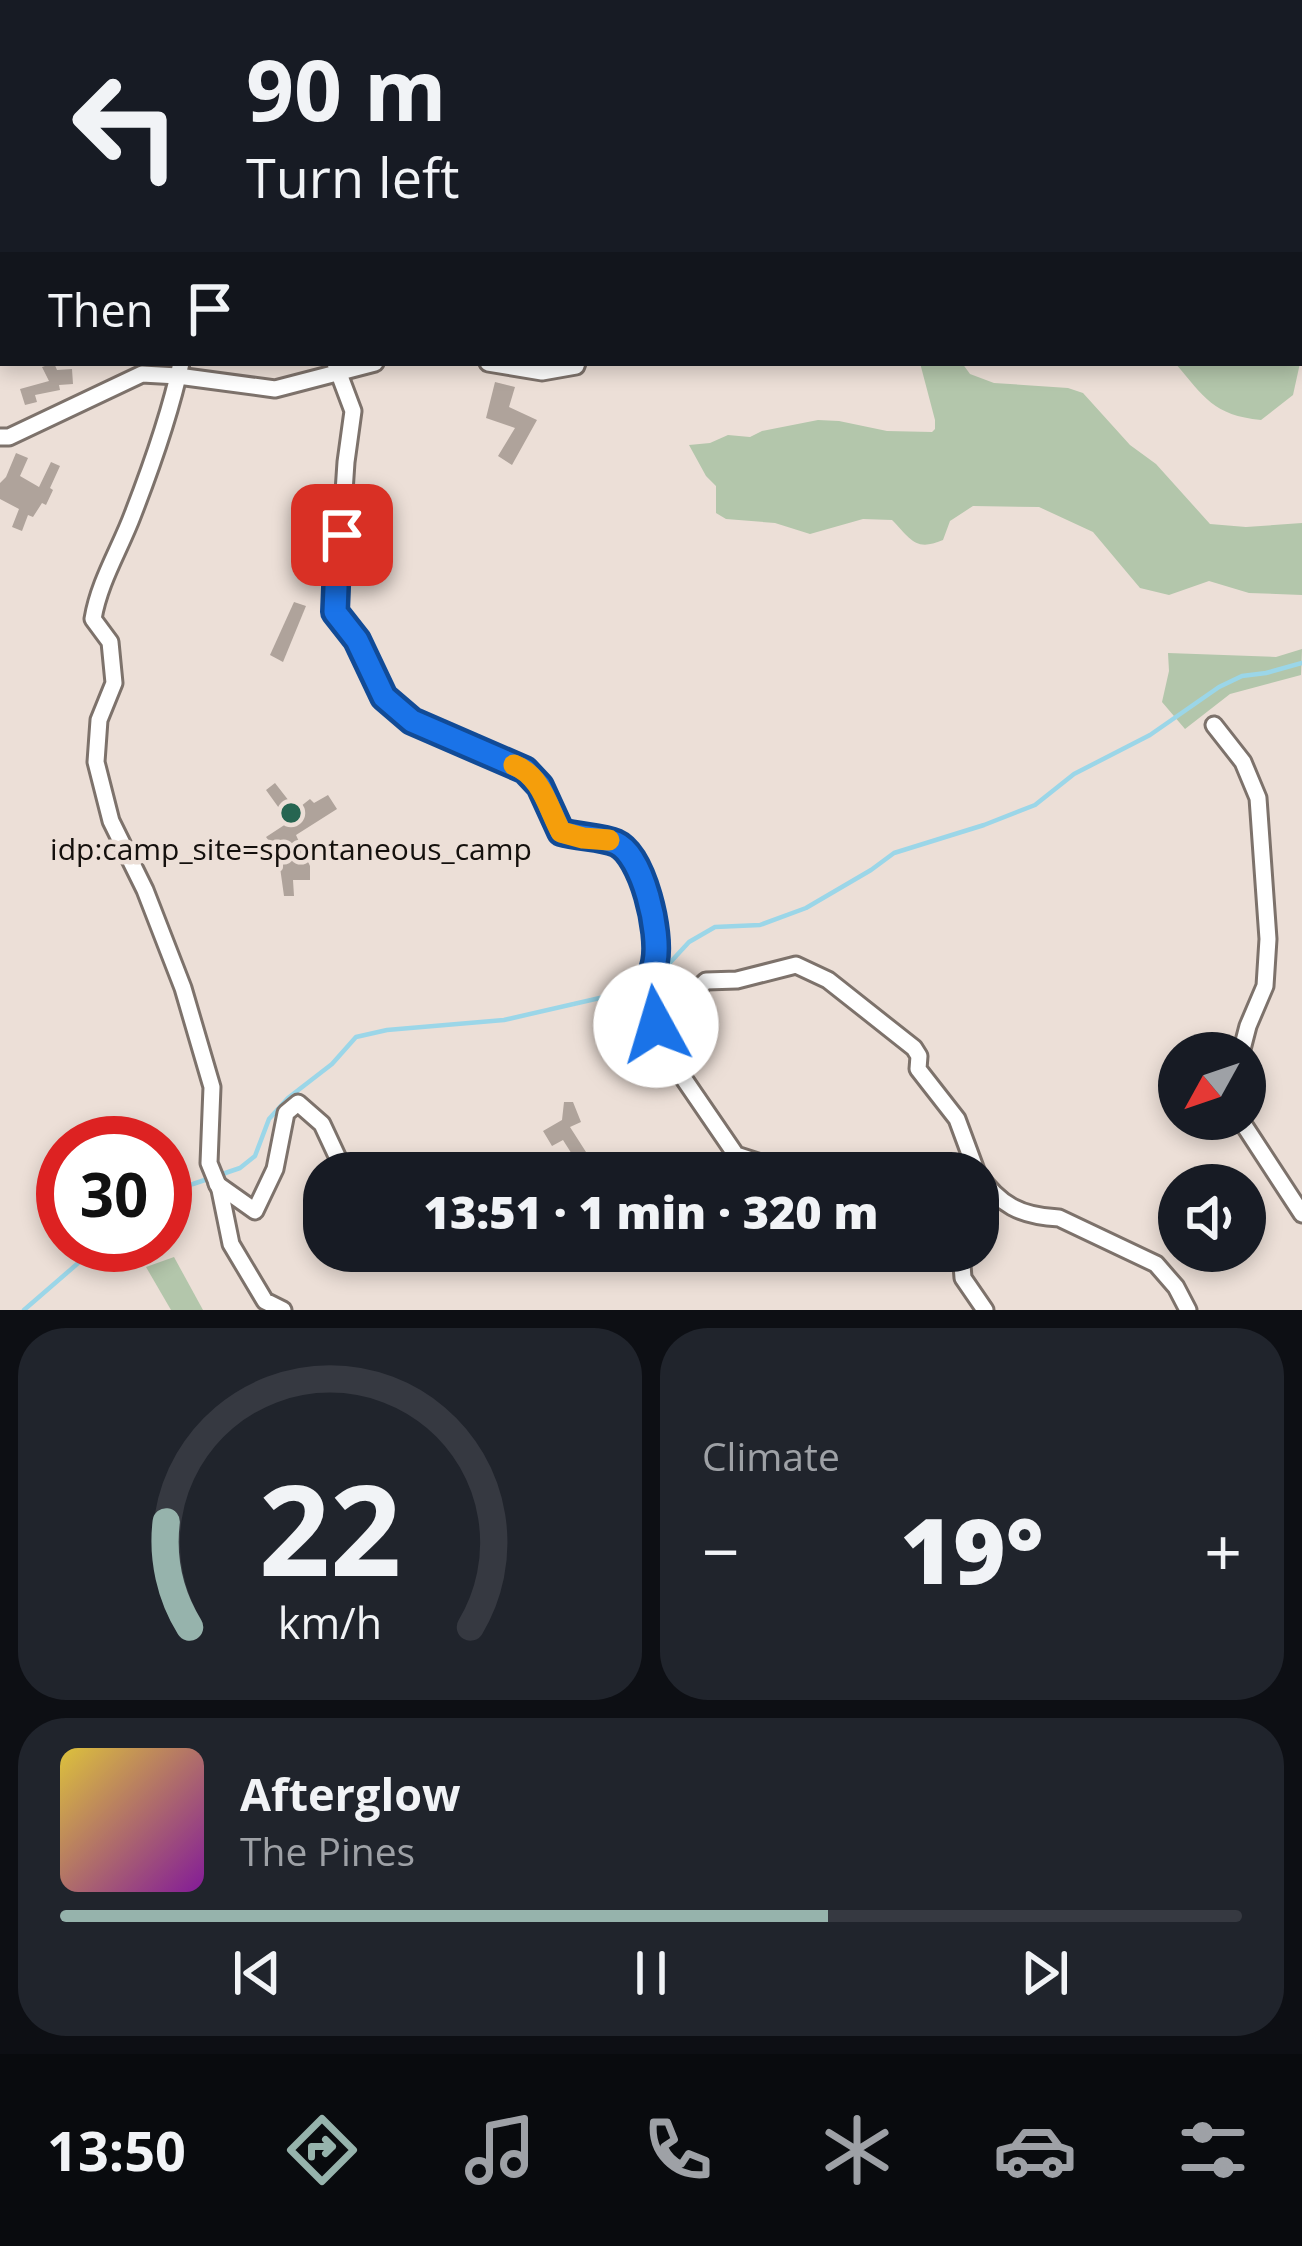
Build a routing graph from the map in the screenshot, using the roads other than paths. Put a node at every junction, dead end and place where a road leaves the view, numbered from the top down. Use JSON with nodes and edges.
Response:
{"nodes":[{"id":1,"x":506,"y":366,"type":"edge"},
{"id":2,"x":577,"y":366,"type":"edge"},
{"id":3,"x":337,"y":368,"type":"edge"},
{"id":4,"x":179,"y":369,"type":"edge"},
{"id":5,"x":0,"y":437,"type":"edge"},
{"id":6,"x":1214,"y":725,"type":"dead end"},
{"id":7,"x":663,"y":1028,"type":"junction"},
{"id":8,"x":1246,"y":1032,"type":"edge"},
{"id":9,"x":1254,"y":1140,"type":"edge"},
{"id":10,"x":335,"y":1152,"type":"edge"},
{"id":11,"x":734,"y":1152,"type":"edge"},
{"id":12,"x":970,"y":1152,"type":"edge"},
{"id":13,"x":217,"y":1184,"type":"junction"},
{"id":14,"x":999,"y":1199,"type":"edge"},
{"id":15,"x":1302,"y":1214,"type":"edge"},
{"id":16,"x":963,"y":1272,"type":"edge"},
{"id":17,"x":283,"y":1310,"type":"edge"},
{"id":18,"x":985,"y":1310,"type":"edge"},
{"id":19,"x":1188,"y":1310,"type":"edge"}],
"edges":[{"from":1,"to":2,"type":"street"},
{"from":3,"to":4,"type":"street"},
{"from":3,"to":7,"type":"street"},
{"from":4,"to":5,"type":"street"},
{"from":4,"to":13,"type":"street"},
{"from":6,"to":8,"type":"street"},
{"from":7,"to":11,"type":"street"},
{"from":7,"to":12,"type":"street"},
{"from":9,"to":15,"type":"street"},
{"from":10,"to":13,"type":"street"},
{"from":13,"to":17,"type":"street"},
{"from":14,"to":19,"type":"street"},
{"from":16,"to":18,"type":"street"}]}
